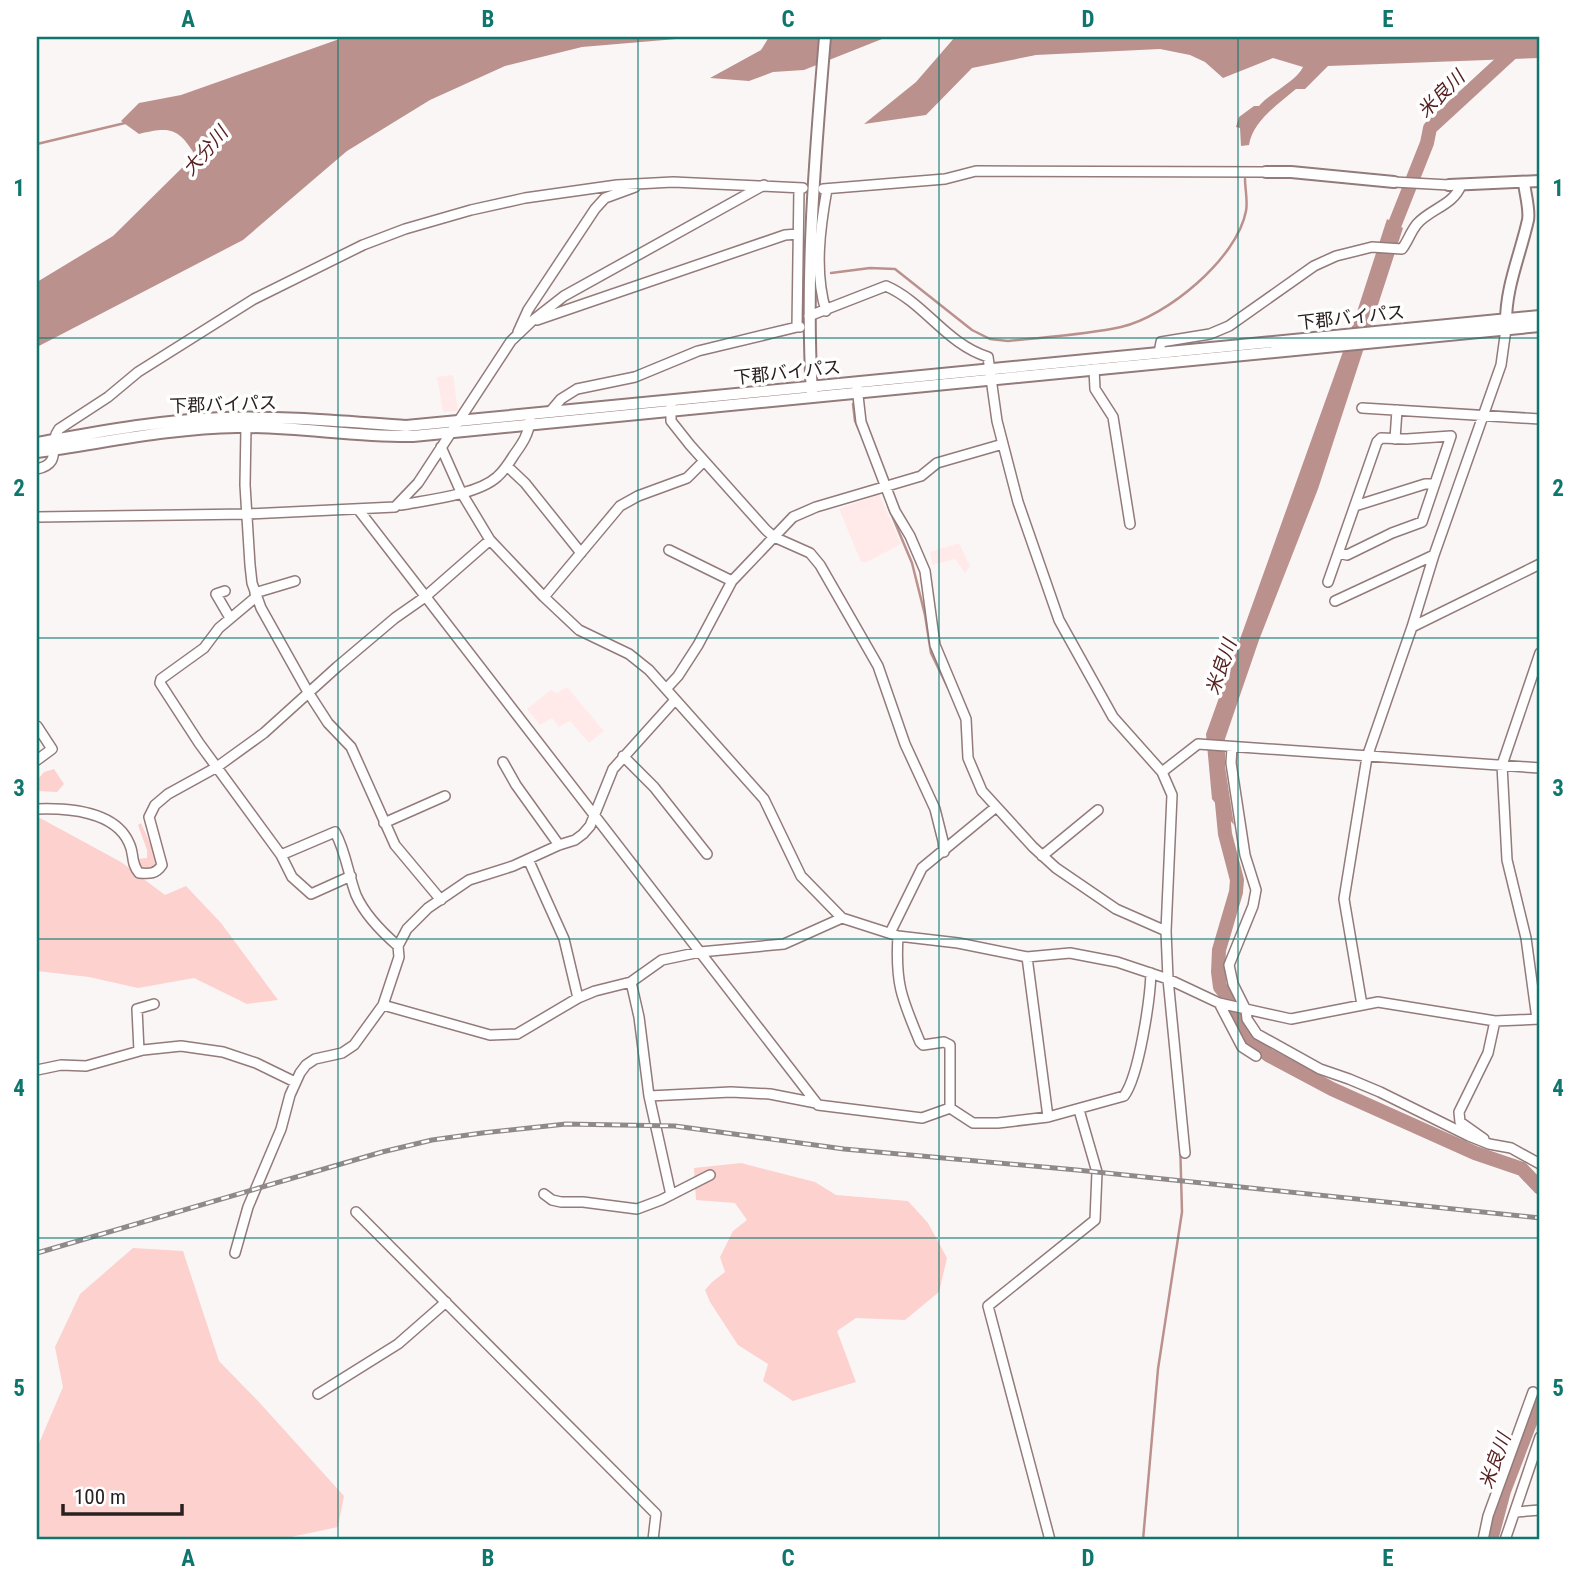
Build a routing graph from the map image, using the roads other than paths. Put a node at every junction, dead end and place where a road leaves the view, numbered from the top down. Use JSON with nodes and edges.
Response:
{"nodes":[{"id":1,"x":825,"y":37,"type":"edge"},
{"id":2,"x":1266,"y":172,"type":"joint"},
{"id":3,"x":1540,"y":181,"type":"edge"},
{"id":4,"x":1394,"y":182,"type":"joint"},
{"id":5,"x":1524,"y":182,"type":"junction"},
{"id":6,"x":642,"y":183,"type":"junction"},
{"id":7,"x":764,"y":185,"type":"junction"},
{"id":8,"x":1455,"y":185,"type":"junction"},
{"id":9,"x":798,"y":234,"type":"junction"},
{"id":10,"x":826,"y":311,"type":"junction"},
{"id":11,"x":1540,"y":316,"type":"edge"},
{"id":12,"x":532,"y":321,"type":"junction"},
{"id":13,"x":809,"y":322,"type":"junction"},
{"id":14,"x":1506,"y":324,"type":"junction"},
{"id":15,"x":1540,"y":326,"type":"edge"},
{"id":16,"x":797,"y":327,"type":"junction"},
{"id":17,"x":516,"y":337,"type":"junction"},
{"id":18,"x":1340,"y":340,"type":"junction"},
{"id":19,"x":1158,"y":353,"type":"junction"},
{"id":20,"x":1094,"y":369,"type":"junction"},
{"id":21,"x":990,"y":374,"type":"junction"},
{"id":22,"x":857,"y":387,"type":"junction"},
{"id":23,"x":812,"y":392,"type":"junction"},
{"id":24,"x":671,"y":405,"type":"junction"},
{"id":25,"x":1362,"y":408,"type":"dead end"},
{"id":26,"x":1397,"y":410,"type":"junction"},
{"id":27,"x":550,"y":412,"type":"junction"},
{"id":28,"x":1485,"y":415,"type":"junction"},
{"id":29,"x":531,"y":419,"type":"junction"},
{"id":30,"x":1540,"y":419,"type":"edge"},
{"id":31,"x":458,"y":421,"type":"junction"},
{"id":32,"x":246,"y":427,"type":"junction"},
{"id":33,"x":451,"y":432,"type":"junction"},
{"id":34,"x":1395,"y":439,"type":"junction"},
{"id":35,"x":37,"y":443,"type":"edge"},
{"id":36,"x":55,"y":444,"type":"junction"},
{"id":37,"x":1003,"y":444,"type":"junction"},
{"id":38,"x":441,"y":447,"type":"junction"},
{"id":39,"x":37,"y":452,"type":"edge"},
{"id":40,"x":704,"y":461,"type":"junction"},
{"id":41,"x":507,"y":466,"type":"junction"},
{"id":42,"x":37,"y":469,"type":"edge"},
{"id":43,"x":1435,"y":484,"type":"junction"},
{"id":44,"x":883,"y":488,"type":"junction"},
{"id":45,"x":461,"y":492,"type":"junction"},
{"id":46,"x":399,"y":505,"type":"junction"},
{"id":47,"x":1355,"y":506,"type":"junction"},
{"id":48,"x":358,"y":509,"type":"junction"},
{"id":49,"x":248,"y":513,"type":"junction"},
{"id":50,"x":37,"y":517,"type":"edge"},
{"id":51,"x":1130,"y":524,"type":"dead end"},
{"id":52,"x":774,"y":537,"type":"junction"},
{"id":53,"x":490,"y":540,"type":"junction"},
{"id":54,"x":669,"y":550,"type":"dead end"},
{"id":55,"x":581,"y":553,"type":"junction"},
{"id":56,"x":1338,"y":553,"type":"junction"},
{"id":57,"x":1434,"y":555,"type":"junction"},
{"id":58,"x":1540,"y":564,"type":"edge"},
{"id":59,"x":295,"y":581,"type":"dead end"},
{"id":60,"x":732,"y":581,"type":"junction"},
{"id":61,"x":1328,"y":582,"type":"dead end"},
{"id":62,"x":225,"y":591,"type":"dead end"},
{"id":63,"x":256,"y":595,"type":"junction"},
{"id":64,"x":425,"y":597,"type":"junction"},
{"id":65,"x":544,"y":597,"type":"junction"},
{"id":66,"x":1335,"y":601,"type":"dead end"},
{"id":67,"x":230,"y":618,"type":"junction"},
{"id":68,"x":1412,"y":627,"type":"junction"},
{"id":69,"x":1540,"y":653,"type":"edge"},
{"id":70,"x":666,"y":689,"type":"junction"},
{"id":71,"x":308,"y":692,"type":"junction"},
{"id":72,"x":675,"y":700,"type":"junction"},
{"id":73,"x":37,"y":726,"type":"edge"},
{"id":74,"x":1232,"y":747,"type":"junction"},
{"id":75,"x":624,"y":756,"type":"junction"},
{"id":76,"x":1367,"y":757,"type":"junction"},
{"id":77,"x":37,"y":760,"type":"edge"},
{"id":78,"x":503,"y":762,"type":"dead end"},
{"id":79,"x":1502,"y":765,"type":"junction"},
{"id":80,"x":217,"y":767,"type":"junction"},
{"id":81,"x":1540,"y":768,"type":"edge"},
{"id":82,"x":1162,"y":772,"type":"junction"},
{"id":83,"x":445,"y":796,"type":"dead end"},
{"id":84,"x":996,"y":807,"type":"junction"},
{"id":85,"x":37,"y":809,"type":"edge"},
{"id":86,"x":1098,"y":810,"type":"dead end"},
{"id":87,"x":594,"y":815,"type":"junction"},
{"id":88,"x":384,"y":823,"type":"junction"},
{"id":89,"x":559,"y":845,"type":"junction"},
{"id":90,"x":944,"y":852,"type":"junction"},
{"id":91,"x":707,"y":854,"type":"dead end"},
{"id":92,"x":281,"y":855,"type":"junction"},
{"id":93,"x":1042,"y":856,"type":"junction"},
{"id":94,"x":528,"y":859,"type":"junction"},
{"id":95,"x":351,"y":876,"type":"junction"},
{"id":96,"x":441,"y":900,"type":"junction"},
{"id":97,"x":842,"y":918,"type":"junction"},
{"id":98,"x":1166,"y":931,"type":"junction"},
{"id":99,"x":894,"y":935,"type":"junction"},
{"id":100,"x":398,"y":946,"type":"junction"},
{"id":101,"x":700,"y":952,"type":"junction"},
{"id":102,"x":1027,"y":957,"type":"junction"},
{"id":103,"x":1152,"y":973,"type":"junction"},
{"id":104,"x":1168,"y":979,"type":"junction"},
{"id":105,"x":631,"y":982,"type":"junction"},
{"id":106,"x":578,"y":998,"type":"junction"},
{"id":107,"x":153,"y":1003,"type":"dead end"},
{"id":108,"x":1219,"y":1003,"type":"junction"},
{"id":109,"x":383,"y":1005,"type":"junction"},
{"id":110,"x":1363,"y":1006,"type":"junction"},
{"id":111,"x":1246,"y":1010,"type":"junction"},
{"id":112,"x":1539,"y":1019,"type":"edge"},
{"id":113,"x":1494,"y":1021,"type":"junction"},
{"id":114,"x":139,"y":1051,"type":"junction"},
{"id":115,"x":1256,"y":1056,"type":"dead end"},
{"id":116,"x":37,"y":1070,"type":"edge"},
{"id":117,"x":295,"y":1082,"type":"junction"},
{"id":118,"x":649,"y":1096,"type":"junction"},
{"id":119,"x":816,"y":1103,"type":"junction"},
{"id":120,"x":950,"y":1108,"type":"junction"},
{"id":121,"x":1079,"y":1110,"type":"junction"},
{"id":122,"x":1048,"y":1117,"type":"junction"},
{"id":123,"x":1489,"y":1144,"type":"junction"},
{"id":124,"x":1185,"y":1153,"type":"dead end"},
{"id":125,"x":1540,"y":1164,"type":"edge"},
{"id":126,"x":710,"y":1175,"type":"dead end"},
{"id":127,"x":544,"y":1194,"type":"dead end"},
{"id":128,"x":671,"y":1195,"type":"junction"},
{"id":129,"x":356,"y":1212,"type":"dead end"},
{"id":130,"x":234,"y":1253,"type":"dead end"},
{"id":131,"x":446,"y":1302,"type":"junction"},
{"id":132,"x":1533,"y":1392,"type":"dead end"},
{"id":133,"x":318,"y":1394,"type":"dead end"},
{"id":134,"x":1540,"y":1437,"type":"edge"},
{"id":135,"x":1540,"y":1510,"type":"edge"},
{"id":136,"x":1516,"y":1512,"type":"junction"},
{"id":137,"x":653,"y":1540,"type":"edge"},
{"id":138,"x":1050,"y":1540,"type":"edge"},
{"id":139,"x":1483,"y":1540,"type":"edge"},
{"id":140,"x":1505,"y":1540,"type":"edge"}],
"edges":[{"from":1,"to":13,"type":"street"},
{"from":2,"to":4,"type":"street"},
{"from":2,"to":10,"type":"street"},
{"from":3,"to":5,"type":"street"},
{"from":4,"to":8,"type":"street"},
{"from":5,"to":8,"type":"street"},
{"from":5,"to":14,"type":"street"},
{"from":6,"to":7,"type":"street"},
{"from":6,"to":17,"type":"street"},
{"from":6,"to":36,"type":"street"},
{"from":7,"to":9,"type":"street"},
{"from":7,"to":12,"type":"street"},
{"from":8,"to":19,"type":"street"},
{"from":9,"to":12,"type":"street"},
{"from":9,"to":16,"type":"street"},
{"from":10,"to":13,"type":"street"},
{"from":10,"to":21,"type":"street"},
{"from":11,"to":14,"type":"street","name":"下郡バイパス"},
{"from":12,"to":17,"type":"street"},
{"from":13,"to":16,"type":"street"},
{"from":13,"to":23,"type":"street"},
{"from":14,"to":15,"type":"street","name":"下郡バイパス"},
{"from":14,"to":18,"type":"street","name":"下郡バイパス"},
{"from":14,"to":28,"type":"street"},
{"from":16,"to":27,"type":"street"},
{"from":17,"to":31,"type":"street"},
{"from":18,"to":19,"type":"street","name":"下郡バイパス"},
{"from":18,"to":20,"type":"street"},
{"from":19,"to":21,"type":"street","name":"下郡バイパス"},
{"from":20,"to":21,"type":"street"},
{"from":20,"to":51,"type":"street"},
{"from":21,"to":22,"type":"street"},
{"from":21,"to":37,"type":"street"},
{"from":22,"to":23,"type":"street"},
{"from":22,"to":44,"type":"street"},
{"from":23,"to":24,"type":"street"},
{"from":24,"to":27,"type":"street","name":"下郡バイパス"},
{"from":24,"to":29,"type":"street"},
{"from":24,"to":40,"type":"street"},
{"from":25,"to":26,"type":"street"},
{"from":26,"to":28,"type":"street"},
{"from":26,"to":34,"type":"street"},
{"from":27,"to":29,"type":"street","name":"下郡バイパス"},
{"from":28,"to":30,"type":"street"},
{"from":28,"to":57,"type":"street"},
{"from":29,"to":31,"type":"street","name":"下郡バイパス"},
{"from":29,"to":33,"type":"street"},
{"from":29,"to":41,"type":"street"},
{"from":31,"to":33,"type":"street"},
{"from":31,"to":36,"type":"street","name":"下郡バイパス"},
{"from":32,"to":33,"type":"street"},
{"from":32,"to":36,"type":"street"},
{"from":32,"to":49,"type":"street"},
{"from":33,"to":38,"type":"street"},
{"from":34,"to":43,"type":"street"},
{"from":34,"to":47,"type":"street"},
{"from":35,"to":36,"type":"street","name":"下郡バイパス"},
{"from":36,"to":39,"type":"street"},
{"from":36,"to":42,"type":"street"},
{"from":37,"to":44,"type":"street"},
{"from":37,"to":82,"type":"street"},
{"from":38,"to":45,"type":"street"},
{"from":38,"to":46,"type":"street"},
{"from":40,"to":52,"type":"street"},
{"from":40,"to":55,"type":"street"},
{"from":41,"to":45,"type":"street"},
{"from":41,"to":55,"type":"street"},
{"from":43,"to":47,"type":"street"},
{"from":43,"to":56,"type":"street"},
{"from":44,"to":52,"type":"street"},
{"from":44,"to":84,"type":"street"},
{"from":45,"to":46,"type":"street"},
{"from":45,"to":53,"type":"street"},
{"from":46,"to":48,"type":"street"},
{"from":47,"to":56,"type":"street"},
{"from":48,"to":49,"type":"street"},
{"from":48,"to":64,"type":"street"},
{"from":49,"to":50,"type":"street"},
{"from":49,"to":63,"type":"street"},
{"from":52,"to":60,"type":"street"},
{"from":52,"to":90,"type":"street"},
{"from":53,"to":64,"type":"street"},
{"from":53,"to":65,"type":"street"},
{"from":54,"to":60,"type":"street"},
{"from":55,"to":65,"type":"street"},
{"from":56,"to":61,"type":"street"},
{"from":57,"to":66,"type":"street"},
{"from":57,"to":68,"type":"street"},
{"from":58,"to":68,"type":"street"},
{"from":59,"to":63,"type":"street"},
{"from":60,"to":70,"type":"street"},
{"from":62,"to":67,"type":"street"},
{"from":63,"to":67,"type":"street"},
{"from":63,"to":71,"type":"street"},
{"from":64,"to":71,"type":"street"},
{"from":64,"to":87,"type":"street"},
{"from":65,"to":70,"type":"street"},
{"from":67,"to":80,"type":"street"},
{"from":68,"to":76,"type":"street"},
{"from":69,"to":79,"type":"street"},
{"from":70,"to":72,"type":"street"},
{"from":71,"to":80,"type":"street"},
{"from":71,"to":88,"type":"street"},
{"from":72,"to":75,"type":"street"},
{"from":72,"to":97,"type":"street"},
{"from":73,"to":77,"type":"street"},
{"from":74,"to":76,"type":"street"},
{"from":74,"to":82,"type":"street"},
{"from":74,"to":111,"type":"street"},
{"from":75,"to":87,"type":"street"},
{"from":75,"to":91,"type":"street"},
{"from":76,"to":79,"type":"street"},
{"from":76,"to":110,"type":"street"},
{"from":78,"to":89,"type":"street"},
{"from":79,"to":81,"type":"street"},
{"from":79,"to":112,"type":"street"},
{"from":80,"to":85,"type":"street"},
{"from":80,"to":92,"type":"street"},
{"from":82,"to":98,"type":"street"},
{"from":83,"to":88,"type":"street"},
{"from":84,"to":90,"type":"street"},
{"from":84,"to":93,"type":"street"},
{"from":86,"to":93,"type":"street"},
{"from":87,"to":89,"type":"street"},
{"from":87,"to":101,"type":"street"},
{"from":88,"to":96,"type":"street"},
{"from":89,"to":94,"type":"street"},
{"from":90,"to":99,"type":"street"},
{"from":92,"to":95,"type":"street"},
{"from":92,"to":95,"type":"street"},
{"from":93,"to":98,"type":"street"},
{"from":94,"to":96,"type":"street"},
{"from":94,"to":106,"type":"street"},
{"from":95,"to":100,"type":"street"},
{"from":96,"to":100,"type":"street"},
{"from":97,"to":99,"type":"street"},
{"from":97,"to":101,"type":"street"},
{"from":98,"to":104,"type":"street"},
{"from":99,"to":102,"type":"street"},
{"from":99,"to":120,"type":"street"},
{"from":100,"to":109,"type":"street"},
{"from":101,"to":105,"type":"street"},
{"from":101,"to":119,"type":"street"},
{"from":102,"to":103,"type":"street"},
{"from":102,"to":122,"type":"street"},
{"from":103,"to":104,"type":"street"},
{"from":103,"to":121,"type":"street"},
{"from":104,"to":108,"type":"street"},
{"from":104,"to":124,"type":"street"},
{"from":105,"to":106,"type":"street"},
{"from":105,"to":118,"type":"street"},
{"from":106,"to":109,"type":"street"},
{"from":107,"to":114,"type":"street"},
{"from":108,"to":111,"type":"street"},
{"from":108,"to":115,"type":"street"},
{"from":109,"to":117,"type":"street"},
{"from":110,"to":111,"type":"street"},
{"from":110,"to":113,"type":"street"},
{"from":111,"to":123,"type":"street"},
{"from":112,"to":113,"type":"street"},
{"from":113,"to":123,"type":"street"},
{"from":114,"to":116,"type":"street"},
{"from":114,"to":117,"type":"street"},
{"from":117,"to":130,"type":"street"},
{"from":118,"to":119,"type":"street"},
{"from":118,"to":128,"type":"street"},
{"from":119,"to":120,"type":"street"},
{"from":120,"to":122,"type":"street"},
{"from":121,"to":122,"type":"street"},
{"from":121,"to":138,"type":"street"},
{"from":123,"to":125,"type":"street"},
{"from":126,"to":128,"type":"street"},
{"from":127,"to":128,"type":"street"},
{"from":129,"to":131,"type":"street"},
{"from":131,"to":133,"type":"street"},
{"from":131,"to":137,"type":"street"},
{"from":132,"to":139,"type":"street"},
{"from":134,"to":136,"type":"street"},
{"from":135,"to":136,"type":"street"},
{"from":136,"to":140,"type":"street"}]}
